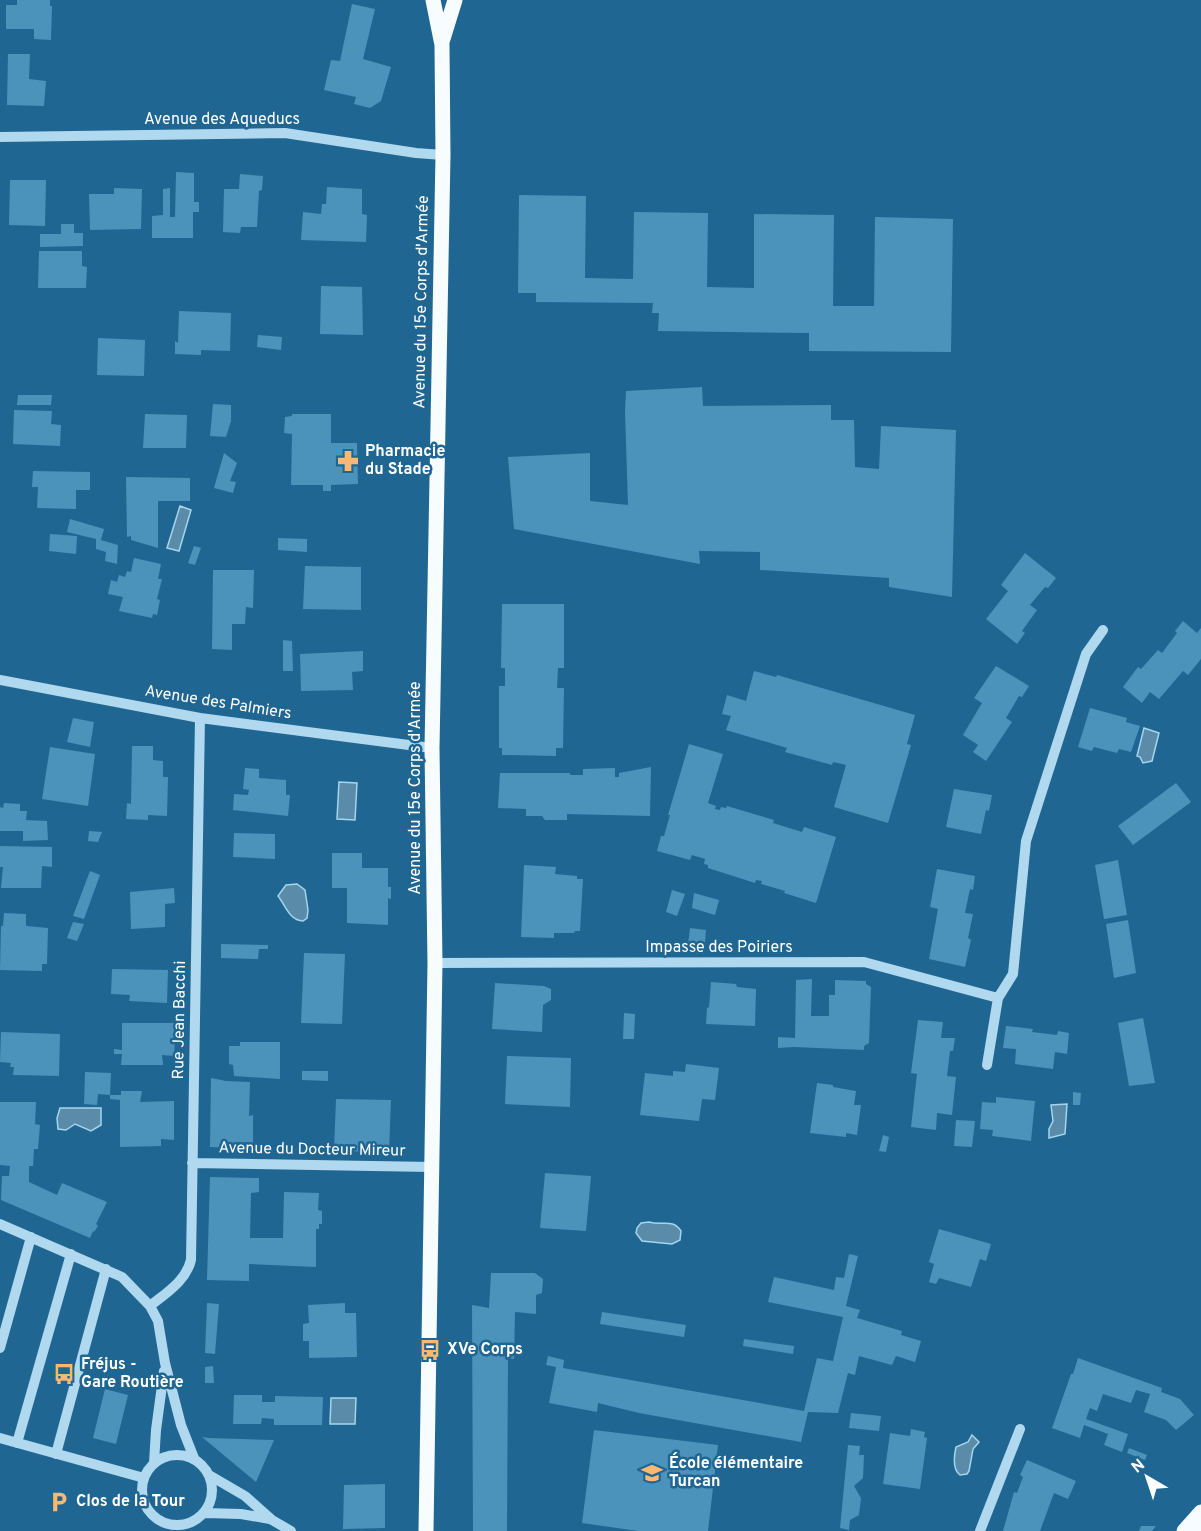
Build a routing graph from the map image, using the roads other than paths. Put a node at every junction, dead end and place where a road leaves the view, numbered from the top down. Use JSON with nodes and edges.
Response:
{"nodes":[{"id":1,"x":434,"y":0,"type":"edge"},
{"id":2,"x":455,"y":0,"type":"edge"},
{"id":3,"x":441,"y":45,"type":"junction"},
{"id":4,"x":0,"y":137,"type":"edge"},
{"id":5,"x":443,"y":155,"type":"junction"},
{"id":6,"x":1103,"y":630,"type":"dead end"},
{"id":7,"x":0,"y":680,"type":"edge"},
{"id":8,"x":200,"y":718,"type":"junction"},
{"id":9,"x":432,"y":748,"type":"junction"},
{"id":10,"x":435,"y":963,"type":"junction"},
{"id":11,"x":998,"y":998,"type":"junction"},
{"id":12,"x":987,"y":1065,"type":"dead end"},
{"id":13,"x":192,"y":1163,"type":"junction"},
{"id":14,"x":432,"y":1167,"type":"junction"},
{"id":15,"x":0,"y":1224,"type":"edge"},
{"id":16,"x":31,"y":1237,"type":"junction"},
{"id":17,"x":70,"y":1254,"type":"junction"},
{"id":18,"x":106,"y":1269,"type":"junction"},
{"id":19,"x":150,"y":1306,"type":"junction"},
{"id":20,"x":0,"y":1348,"type":"edge"},
{"id":21,"x":165,"y":1363,"type":"junction"},
{"id":22,"x":1020,"y":1429,"type":"dead end"},
{"id":23,"x":0,"y":1438,"type":"edge"},
{"id":24,"x":17,"y":1443,"type":"junction"},
{"id":25,"x":56,"y":1454,"type":"junction"},
{"id":26,"x":194,"y":1458,"type":"junction"},
{"id":27,"x":154,"y":1463,"type":"junction"},
{"id":28,"x":209,"y":1475,"type":"junction"},
{"id":29,"x":144,"y":1478,"type":"junction"},
{"id":30,"x":1201,"y":1512,"type":"edge"},
{"id":31,"x":204,"y":1513,"type":"junction"},
{"id":32,"x":272,"y":1520,"type":"junction"},
{"id":33,"x":183,"y":1528,"type":"edge"},
{"id":34,"x":291,"y":1531,"type":"edge"},
{"id":35,"x":426,"y":1531,"type":"edge"},
{"id":36,"x":980,"y":1531,"type":"edge"},
{"id":37,"x":1184,"y":1531,"type":"edge"}],
"edges":[{"from":1,"to":3,"type":"main road","name":"Avenue du 15e Corps d'Armée"},
{"from":2,"to":3,"type":"main road","name":"Avenue du 15e Corps d'Armée"},
{"from":3,"to":5,"type":"main road","name":"Avenue du 15e Corps d'Armée"},
{"from":4,"to":5,"type":"street","name":"Avenue des Aqueducs"},
{"from":5,"to":9,"type":"main road","name":"Avenue du 15e Corps d'Armée"},
{"from":6,"to":11,"type":"street"},
{"from":7,"to":8,"type":"street","name":"Avenue des Palmiers"},
{"from":8,"to":9,"type":"street","name":"Avenue des Palmiers"},
{"from":8,"to":13,"type":"street","name":"Rue Jean Bacchi"},
{"from":9,"to":10,"type":"main road","name":"Avenue du 15e Corps d'Armée"},
{"from":10,"to":11,"type":"street","name":"Impasse des Poiriers"},
{"from":10,"to":14,"type":"main road","name":"Avenue du 15e Corps d'Armée"},
{"from":11,"to":12,"type":"street"},
{"from":13,"to":14,"type":"street","name":"Avenue du Docteur Mireur"},
{"from":13,"to":19,"type":"street","name":"Rue Jean Bacchi"},
{"from":14,"to":35,"type":"main road","name":"Avenue du 15e Corps d'Armée"},
{"from":15,"to":16,"type":"street"},
{"from":16,"to":17,"type":"street"},
{"from":16,"to":20,"type":"street"},
{"from":17,"to":18,"type":"street"},
{"from":17,"to":24,"type":"street"},
{"from":18,"to":19,"type":"street"},
{"from":18,"to":25,"type":"street"},
{"from":19,"to":21,"type":"street"},
{"from":21,"to":26,"type":"street"},
{"from":21,"to":27,"type":"street"},
{"from":22,"to":36,"type":"street"},
{"from":23,"to":24,"type":"street"},
{"from":24,"to":25,"type":"street"},
{"from":25,"to":29,"type":"street"},
{"from":26,"to":27,"type":"street"},
{"from":26,"to":28,"type":"street"},
{"from":27,"to":29,"type":"street"},
{"from":28,"to":31,"type":"street"},
{"from":28,"to":32,"type":"street"},
{"from":29,"to":33,"type":"street"},
{"from":30,"to":37,"type":"main road"},
{"from":31,"to":32,"type":"street"},
{"from":31,"to":33,"type":"street"},
{"from":32,"to":34,"type":"street"}]}
